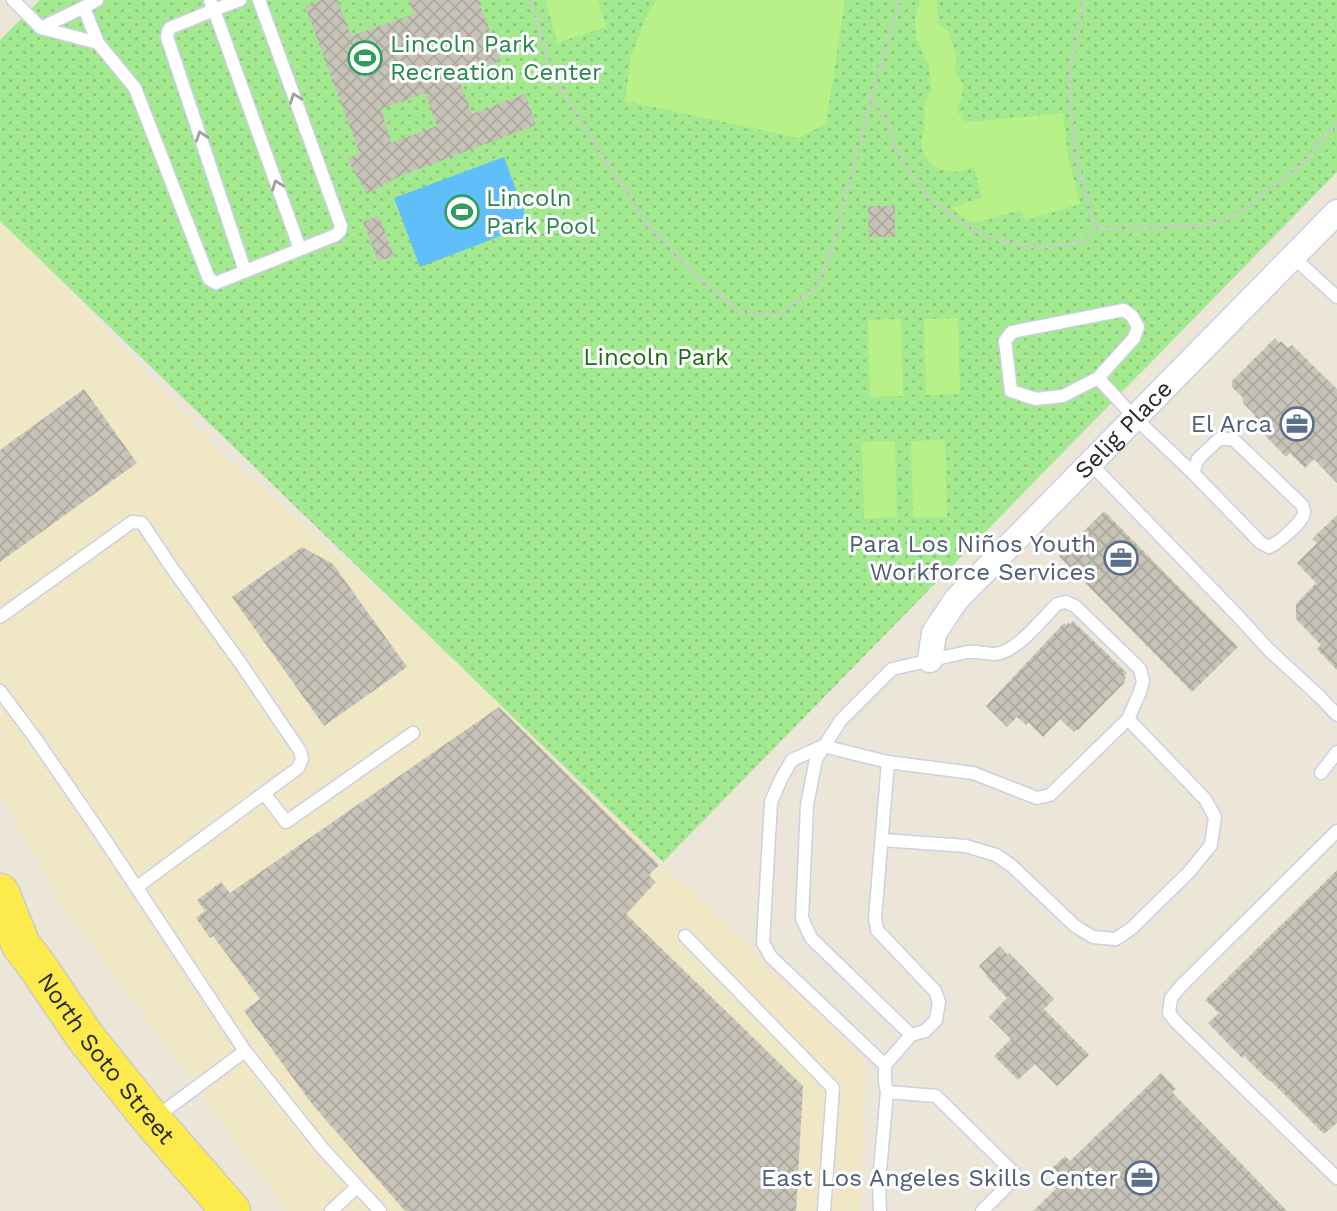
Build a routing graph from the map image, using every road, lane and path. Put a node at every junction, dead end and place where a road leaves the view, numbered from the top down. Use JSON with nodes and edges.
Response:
{"nodes":[{"id":1,"x":13,"y":0,"type":"edge"},
{"id":2,"x":97,"y":0,"type":"edge"},
{"id":3,"x":240,"y":0,"type":"edge"},
{"id":4,"x":259,"y":0,"type":"edge"},
{"id":5,"x":531,"y":0,"type":"edge"},
{"id":6,"x":900,"y":0,"type":"edge"},
{"id":7,"x":1083,"y":0,"type":"edge"},
{"id":8,"x":212,"y":5,"type":"edge"},
{"id":9,"x":83,"y":8,"type":"junction"},
{"id":10,"x":41,"y":28,"type":"junction"},
{"id":11,"x":98,"y":43,"type":"junction"},
{"id":12,"x":871,"y":98,"type":"junction"},
{"id":13,"x":1337,"y":123,"type":"edge"},
{"id":14,"x":1337,"y":212,"type":"edge"},
{"id":15,"x":1095,"y":229,"type":"junction"},
{"id":16,"x":300,"y":249,"type":"junction"},
{"id":17,"x":1293,"y":257,"type":"junction"},
{"id":18,"x":245,"y":271,"type":"junction"},
{"id":19,"x":1337,"y":297,"type":"edge"},
{"id":20,"x":1098,"y":378,"type":"junction"},
{"id":21,"x":1134,"y":417,"type":"junction"},
{"id":22,"x":1090,"y":463,"type":"junction"},
{"id":23,"x":1193,"y":473,"type":"junction"},
{"id":24,"x":0,"y":617,"type":"edge"},
{"id":25,"x":930,"y":660,"type":"junction"},
{"id":26,"x":0,"y":691,"type":"edge"},
{"id":27,"x":1337,"y":715,"type":"edge"},
{"id":28,"x":1128,"y":719,"type":"junction"},
{"id":29,"x":413,"y":733,"type":"dead end"},
{"id":30,"x":823,"y":746,"type":"junction"},
{"id":31,"x":1337,"y":752,"type":"edge"},
{"id":32,"x":888,"y":762,"type":"junction"},
{"id":33,"x":1321,"y":773,"type":"dead end"},
{"id":34,"x":264,"y":793,"type":"junction"},
{"id":35,"x":1337,"y":831,"type":"edge"},
{"id":36,"x":882,"y":839,"type":"junction"},
{"id":37,"x":136,"y":887,"type":"junction"},
{"id":38,"x":0,"y":893,"type":"edge"},
{"id":39,"x":685,"y":936,"type":"dead end"},
{"id":40,"x":11,"y":942,"type":"edge"},
{"id":41,"x":911,"y":1035,"type":"junction"},
{"id":42,"x":245,"y":1051,"type":"junction"},
{"id":43,"x":886,"y":1065,"type":"junction"},
{"id":44,"x":887,"y":1092,"type":"junction"},
{"id":45,"x":152,"y":1120,"type":"junction"},
{"id":46,"x":1337,"y":1178,"type":"edge"},
{"id":47,"x":357,"y":1187,"type":"junction"},
{"id":48,"x":231,"y":1211,"type":"edge"},
{"id":49,"x":331,"y":1211,"type":"edge"},
{"id":50,"x":380,"y":1211,"type":"edge"},
{"id":51,"x":824,"y":1211,"type":"edge"},
{"id":52,"x":880,"y":1211,"type":"edge"},
{"id":53,"x":982,"y":1211,"type":"edge"}],
"edges":[{"from":1,"to":10,"type":"lane"},
{"from":2,"to":9,"type":"lane"},
{"from":3,"to":8,"type":"lane"},
{"from":16,"to":4,"type":"lane","one_way":true},
{"from":5,"to":12,"type":"path"},
{"from":6,"to":12,"type":"path"},
{"from":7,"to":15,"type":"path"},
{"from":16,"to":8,"type":"lane","one_way":true},
{"from":18,"to":8,"type":"lane","one_way":true},
{"from":9,"to":10,"type":"lane"},
{"from":9,"to":11,"type":"lane"},
{"from":10,"to":11,"type":"lane"},
{"from":11,"to":18,"type":"lane"},
{"from":12,"to":15,"type":"path"},
{"from":13,"to":15,"type":"path"},
{"from":14,"to":17,"type":"street","name":"Selig Place"},
{"from":16,"to":18,"type":"lane"},
{"from":17,"to":19,"type":"lane"},
{"from":17,"to":21,"type":"street","name":"Selig Place"},
{"from":20,"to":20,"type":"lane"},
{"from":20,"to":21,"type":"lane"},
{"from":21,"to":22,"type":"street","name":"Selig Place"},
{"from":21,"to":23,"type":"lane"},
{"from":22,"to":25,"type":"street","name":"Selig Place"},
{"from":22,"to":27,"type":"lane"},
{"from":23,"to":23,"type":"lane"},
{"from":24,"to":34,"type":"lane"},
{"from":25,"to":28,"type":"lane"},
{"from":25,"to":30,"type":"lane"},
{"from":26,"to":37,"type":"lane"},
{"from":28,"to":32,"type":"lane"},
{"from":28,"to":36,"type":"lane"},
{"from":29,"to":34,"type":"lane"},
{"from":30,"to":32,"type":"lane"},
{"from":30,"to":41,"type":"lane"},
{"from":30,"to":43,"type":"lane"},
{"from":31,"to":33,"type":"lane"},
{"from":32,"to":36,"type":"lane"},
{"from":34,"to":37,"type":"lane"},
{"from":35,"to":46,"type":"lane"},
{"from":36,"to":41,"type":"lane"},
{"from":37,"to":42,"type":"lane"},
{"from":38,"to":40,"type":"main road","name":"North Soto Street"},
{"from":39,"to":51,"type":"lane"},
{"from":40,"to":45,"type":"main road","name":"North Soto Street"},
{"from":41,"to":43,"type":"lane"},
{"from":42,"to":45,"type":"lane"},
{"from":42,"to":47,"type":"lane"},
{"from":43,"to":44,"type":"lane"},
{"from":44,"to":52,"type":"lane"},
{"from":44,"to":53,"type":"lane"},
{"from":45,"to":48,"type":"main road","name":"North Soto Street"},
{"from":47,"to":49,"type":"lane"},
{"from":47,"to":50,"type":"lane"}]}
